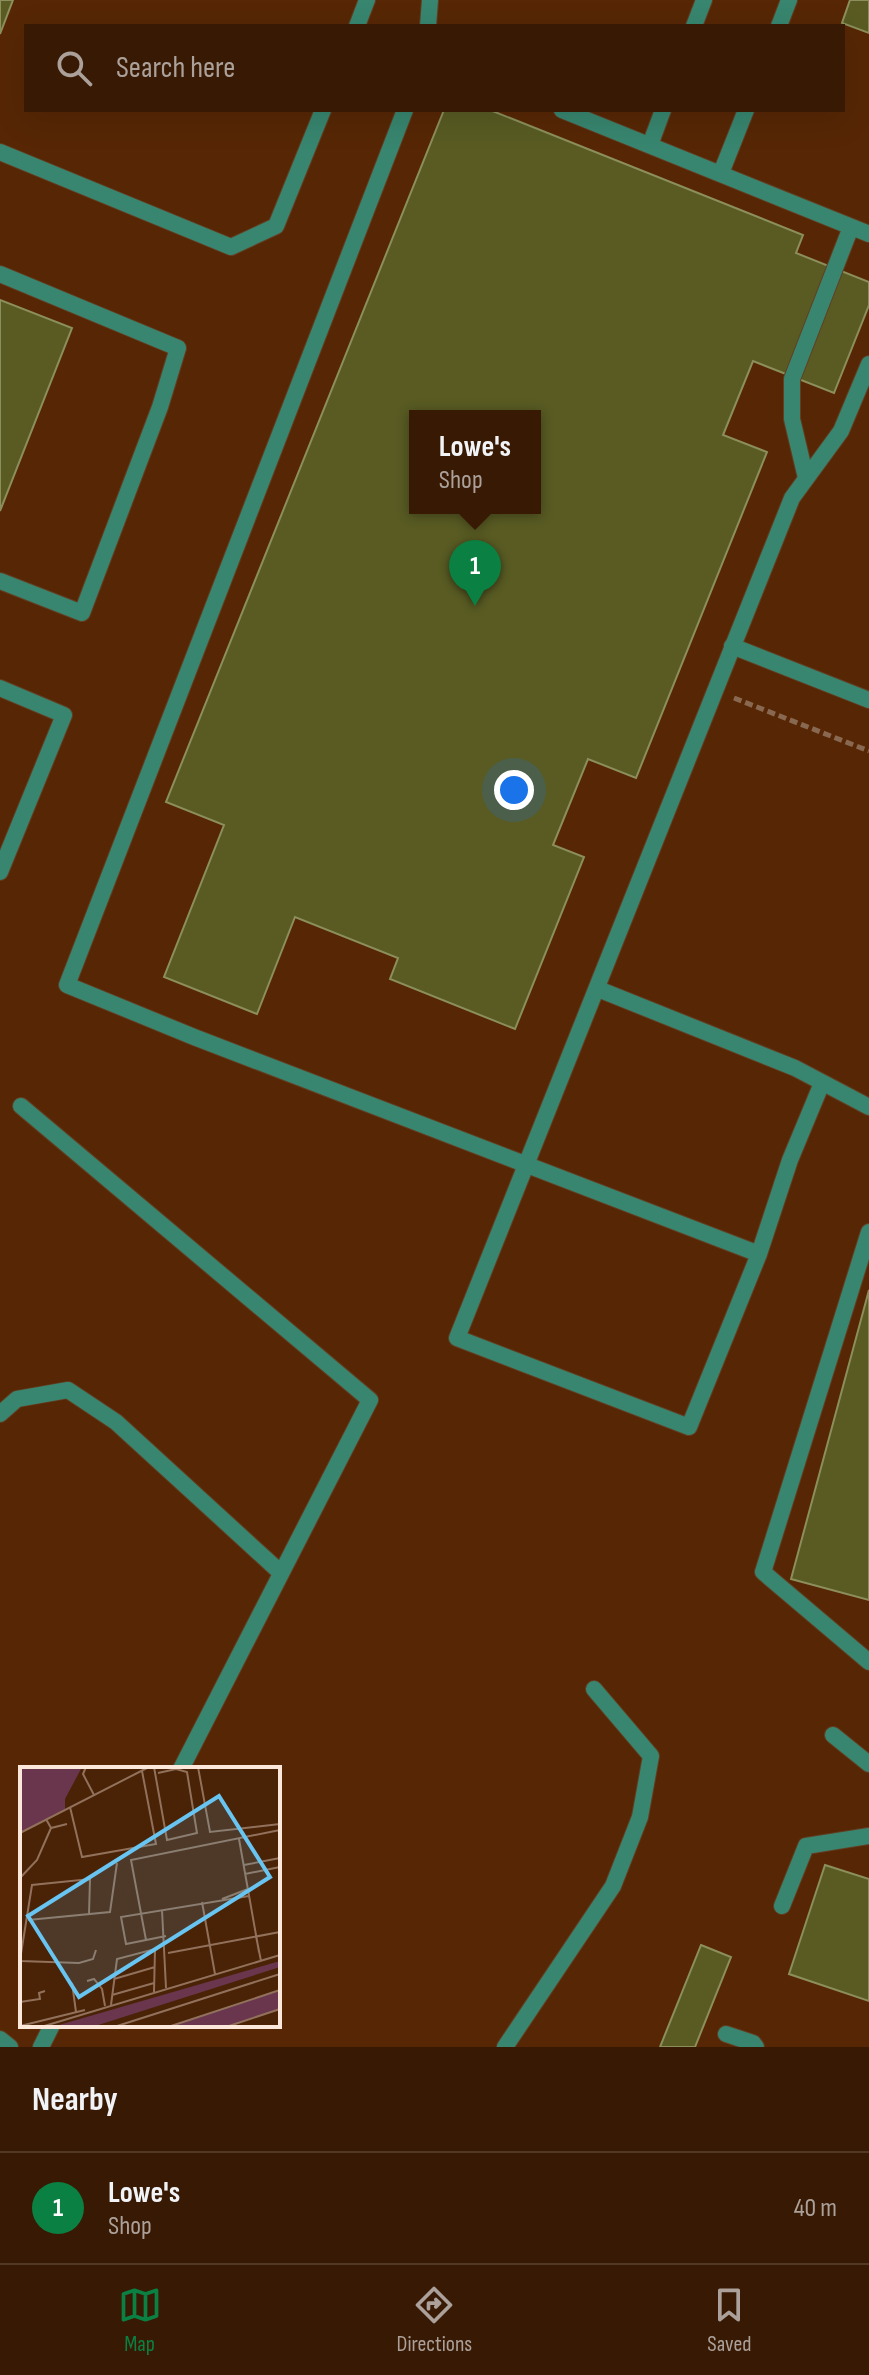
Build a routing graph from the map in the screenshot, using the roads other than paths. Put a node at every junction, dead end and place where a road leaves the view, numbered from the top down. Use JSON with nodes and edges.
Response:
{"nodes":[{"id":1,"x":367,"y":0,"type":"edge"},
{"id":2,"x":430,"y":0,"type":"edge"},
{"id":3,"x":704,"y":0,"type":"edge"},
{"id":4,"x":789,"y":0,"type":"edge"},
{"id":5,"x":358,"y":24,"type":"edge"},
{"id":6,"x":428,"y":24,"type":"edge"},
{"id":7,"x":695,"y":24,"type":"edge"},
{"id":8,"x":780,"y":24,"type":"edge"},
{"id":9,"x":322,"y":112,"type":"edge"},
{"id":10,"x":404,"y":112,"type":"edge"},
{"id":11,"x":567,"y":112,"type":"edge"},
{"id":12,"x":662,"y":112,"type":"edge"},
{"id":13,"x":745,"y":112,"type":"edge"},
{"id":14,"x":650,"y":145,"type":"junction"},
{"id":15,"x":0,"y":152,"type":"edge"},
{"id":16,"x":721,"y":173,"type":"junction"},
{"id":17,"x":851,"y":227,"type":"junction"},
{"id":18,"x":869,"y":234,"type":"edge"},
{"id":19,"x":0,"y":274,"type":"edge"},
{"id":20,"x":869,"y":364,"type":"edge"},
{"id":21,"x":806,"y":478,"type":"junction"},
{"id":22,"x":0,"y":581,"type":"edge"},
{"id":23,"x":732,"y":646,"type":"junction"},
{"id":24,"x":0,"y":688,"type":"edge"},
{"id":25,"x":869,"y":700,"type":"edge"},
{"id":26,"x":0,"y":872,"type":"edge"},
{"id":27,"x":598,"y":989,"type":"junction"},
{"id":28,"x":822,"y":1083,"type":"junction"},
{"id":29,"x":21,"y":1106,"type":"dead end"},
{"id":30,"x":869,"y":1107,"type":"edge"},
{"id":31,"x":525,"y":1166,"type":"junction"},
{"id":32,"x":869,"y":1232,"type":"edge"},
{"id":33,"x":759,"y":1254,"type":"junction"},
{"id":34,"x":0,"y":1414,"type":"edge"},
{"id":35,"x":280,"y":1572,"type":"junction"},
{"id":36,"x":869,"y":1662,"type":"edge"},
{"id":37,"x":594,"y":1689,"type":"dead end"},
{"id":38,"x":833,"y":1735,"type":"dead end"},
{"id":39,"x":869,"y":1764,"type":"edge"},
{"id":40,"x":182,"y":1767,"type":"edge"},
{"id":41,"x":869,"y":1836,"type":"edge"},
{"id":42,"x":782,"y":1906,"type":"dead end"},
{"id":43,"x":51,"y":2027,"type":"edge"},
{"id":44,"x":726,"y":2034,"type":"dead end"},
{"id":45,"x":0,"y":2039,"type":"edge"},
{"id":46,"x":10,"y":2047,"type":"edge"},
{"id":47,"x":41,"y":2047,"type":"edge"},
{"id":48,"x":505,"y":2047,"type":"edge"},
{"id":49,"x":756,"y":2047,"type":"edge"}],
"edges":[{"from":1,"to":5,"type":"lane"},
{"from":2,"to":6,"type":"lane"},
{"from":3,"to":7,"type":"lane"},
{"from":4,"to":8,"type":"lane"},
{"from":9,"to":15,"type":"lane"},
{"from":10,"to":31,"type":"lane"},
{"from":11,"to":14,"type":"lane"},
{"from":12,"to":14,"type":"lane"},
{"from":13,"to":16,"type":"lane"},
{"from":14,"to":16,"type":"lane"},
{"from":16,"to":17,"type":"lane"},
{"from":17,"to":18,"type":"lane"},
{"from":17,"to":21,"type":"lane"},
{"from":19,"to":22,"type":"lane"},
{"from":20,"to":21,"type":"lane"},
{"from":21,"to":23,"type":"lane"},
{"from":23,"to":25,"type":"lane"},
{"from":23,"to":27,"type":"lane"},
{"from":24,"to":26,"type":"lane"},
{"from":27,"to":28,"type":"lane"},
{"from":27,"to":31,"type":"lane"},
{"from":28,"to":30,"type":"lane"},
{"from":28,"to":33,"type":"lane"},
{"from":29,"to":35,"type":"lane"},
{"from":31,"to":33,"type":"lane"},
{"from":31,"to":33,"type":"lane"},
{"from":32,"to":36,"type":"lane"},
{"from":34,"to":35,"type":"lane"},
{"from":35,"to":40,"type":"lane"},
{"from":37,"to":48,"type":"lane"},
{"from":38,"to":39,"type":"lane"},
{"from":41,"to":42,"type":"lane"},
{"from":43,"to":47,"type":"lane"},
{"from":44,"to":49,"type":"lane"},
{"from":45,"to":46,"type":"lane"}]}
